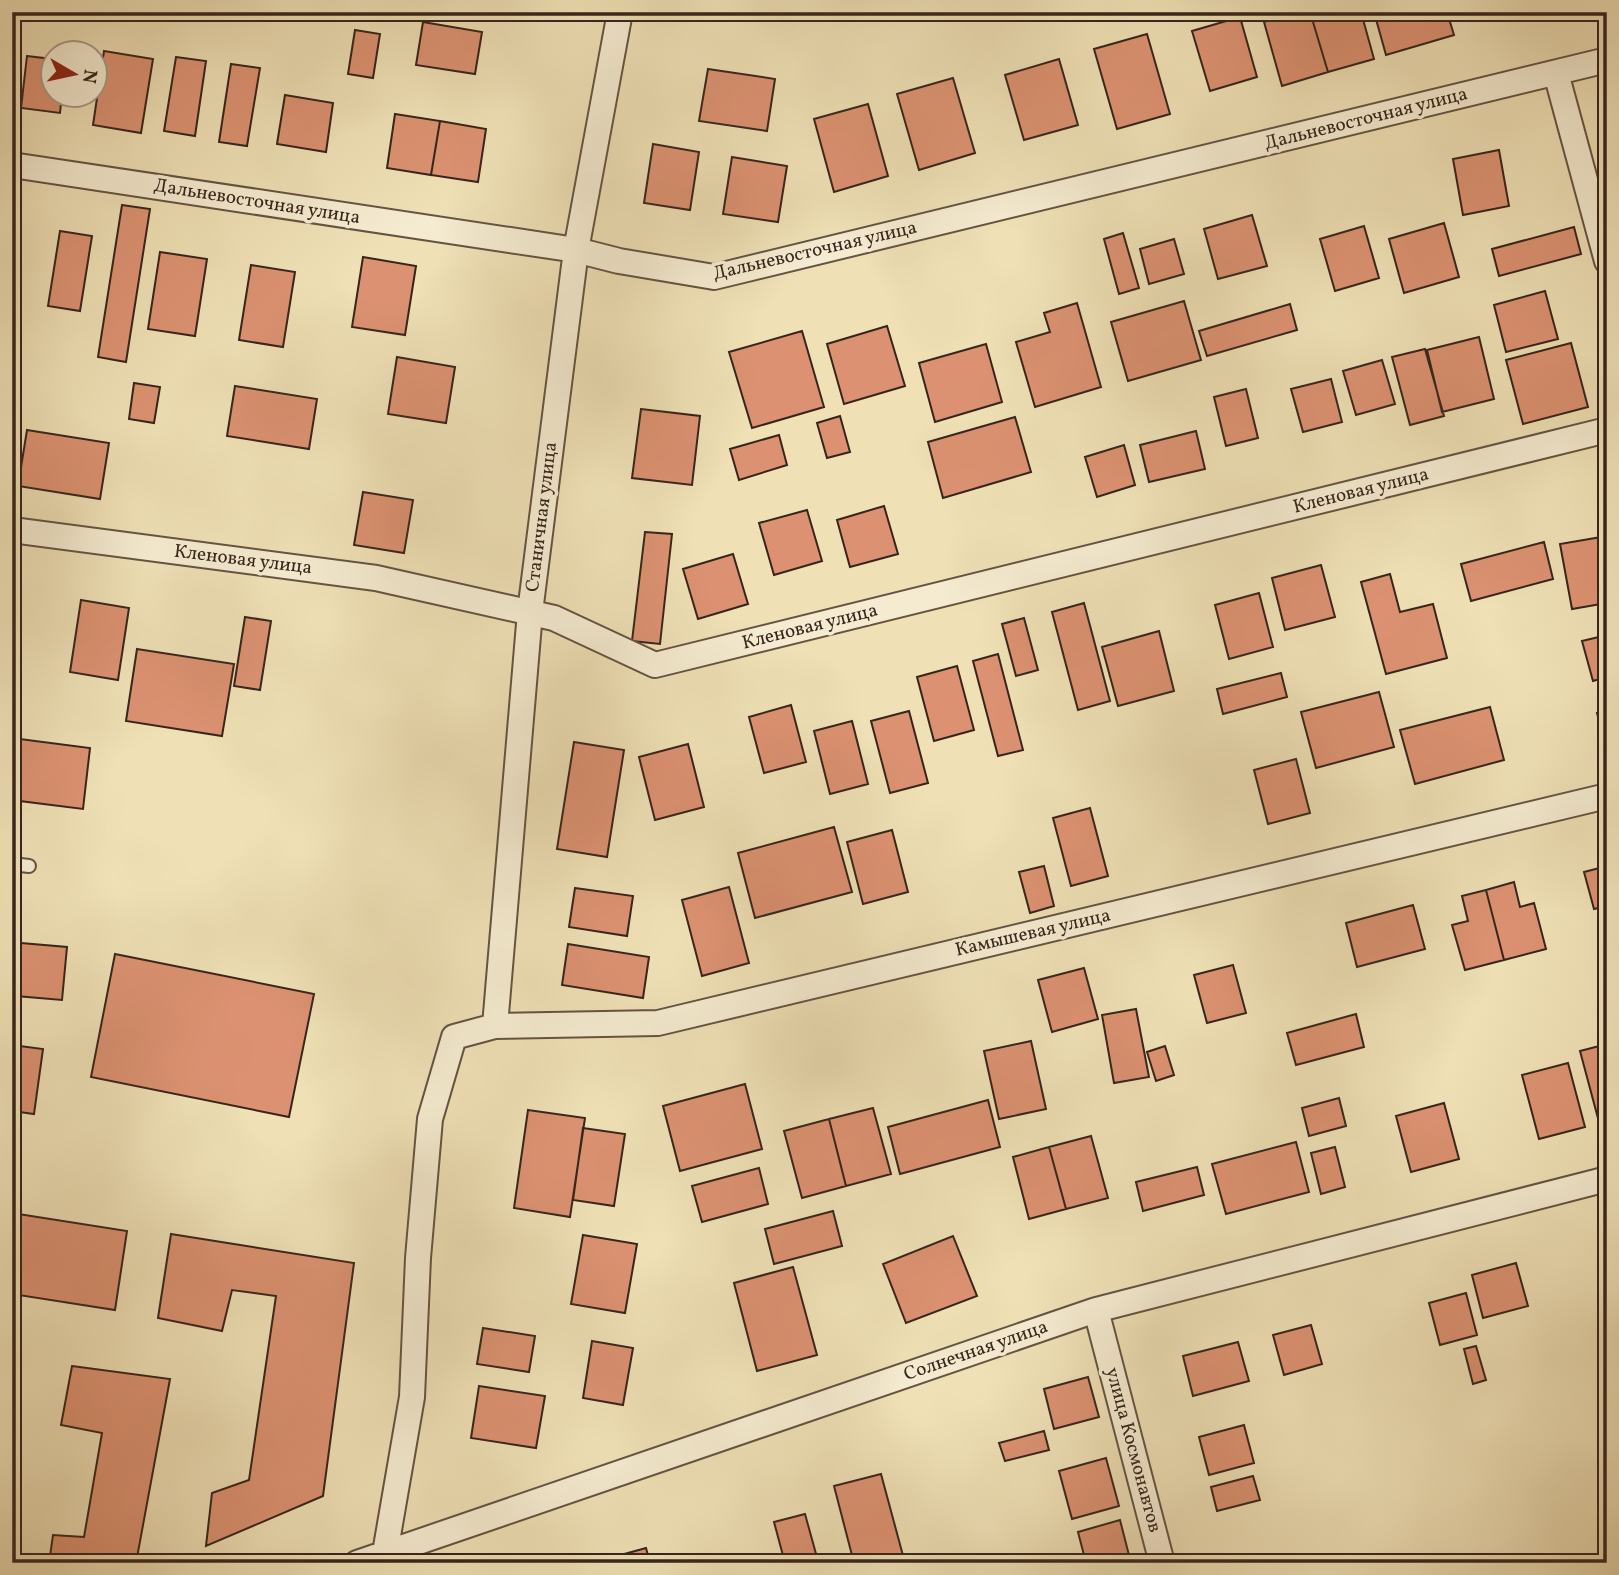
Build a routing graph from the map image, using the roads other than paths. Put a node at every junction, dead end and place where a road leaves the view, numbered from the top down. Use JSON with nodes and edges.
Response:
{"nodes":[{"id":1,"x":620,"y":12,"type":"edge"},
{"id":2,"x":1607,"y":60,"type":"edge"},
{"id":3,"x":1556,"y":73,"type":"junction"},
{"id":4,"x":12,"y":165,"type":"edge"},
{"id":5,"x":576,"y":250,"type":"junction"},
{"id":6,"x":1607,"y":261,"type":"edge"},
{"id":7,"x":1607,"y":430,"type":"edge"},
{"id":8,"x":12,"y":530,"type":"edge"},
{"id":9,"x":530,"y":612,"type":"junction"},
{"id":10,"x":1607,"y":796,"type":"edge"},
{"id":11,"x":12,"y":864,"type":"edge"},
{"id":12,"x":29,"y":866,"type":"dead end"},
{"id":13,"x":495,"y":1026,"type":"junction"},
{"id":14,"x":1607,"y":1179,"type":"edge"},
{"id":15,"x":1096,"y":1310,"type":"junction"},
{"id":16,"x":387,"y":1558,"type":"edge"},
{"id":17,"x":357,"y":1563,"type":"edge"},
{"id":18,"x":1162,"y":1563,"type":"edge"}],
"edges":[{"from":1,"to":5,"type":"street","name":"Станичная улица"},
{"from":2,"to":3,"type":"street","name":"Дальневосточная улица"},
{"from":3,"to":5,"type":"street","name":"Дальневосточная улица"},
{"from":3,"to":6,"type":"street"},
{"from":4,"to":5,"type":"street","name":"Дальневосточная улица"},
{"from":5,"to":9,"type":"street","name":"Станичная улица"},
{"from":7,"to":9,"type":"street","name":"Кленовая улица"},
{"from":8,"to":9,"type":"street","name":"Кленовая улица"},
{"from":9,"to":13,"type":"street","name":"Станичная улица"},
{"from":10,"to":13,"type":"street","name":"Камышевая улица"},
{"from":11,"to":12,"type":"lane"},
{"from":13,"to":16,"type":"street","name":"Камышевая улица"},
{"from":14,"to":15,"type":"street","name":"Солнечная улица"},
{"from":15,"to":16,"type":"street","name":"Солнечная улица"},
{"from":15,"to":18,"type":"street","name":"улица Космонавтов"},
{"from":16,"to":17,"type":"street","name":"Солнечная улица"}]}
